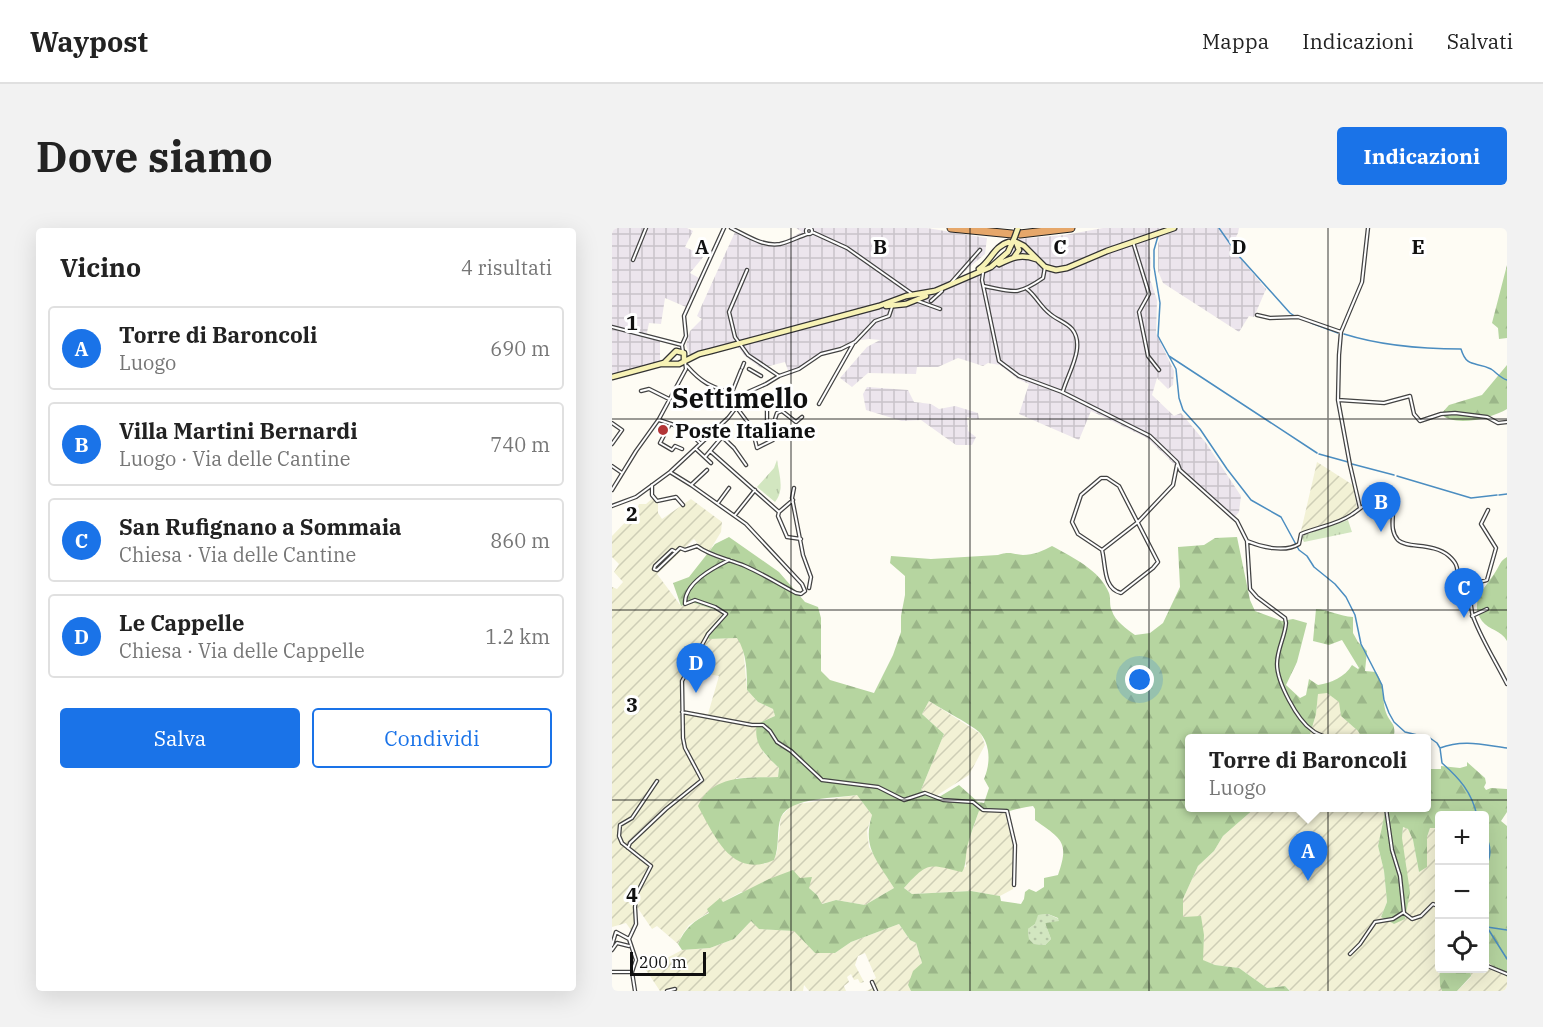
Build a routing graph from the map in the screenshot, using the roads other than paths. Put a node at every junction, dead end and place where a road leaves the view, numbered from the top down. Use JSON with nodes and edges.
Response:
{"nodes":[{"id":1,"x":646,"y":228,"type":"edge"},
{"id":2,"x":724,"y":228,"type":"edge"},
{"id":3,"x":731,"y":228,"type":"edge"},
{"id":4,"x":802,"y":228,"type":"edge"},
{"id":5,"x":951,"y":228,"type":"edge"},
{"id":6,"x":1071,"y":228,"type":"edge"},
{"id":7,"x":1174,"y":228,"type":"edge"},
{"id":8,"x":1368,"y":228,"type":"edge"},
{"id":9,"x":811,"y":229,"type":"edge"},
{"id":10,"x":807,"y":232,"type":"junction"},
{"id":11,"x":1015,"y":236,"type":"edge"},
{"id":12,"x":1133,"y":242,"type":"junction"},
{"id":13,"x":980,"y":250,"type":"dead end"},
{"id":14,"x":1014,"y":257,"type":"junction"},
{"id":15,"x":633,"y":260,"type":"dead end"},
{"id":16,"x":1038,"y":260,"type":"junction"},
{"id":17,"x":1045,"y":267,"type":"junction"},
{"id":18,"x":988,"y":268,"type":"junction"},
{"id":19,"x":747,"y":270,"type":"dead end"},
{"id":20,"x":973,"y":274,"type":"junction"},
{"id":21,"x":982,"y":280,"type":"junction"},
{"id":22,"x":947,"y":286,"type":"junction"},
{"id":23,"x":984,"y":286,"type":"junction"},
{"id":24,"x":1027,"y":290,"type":"junction"},
{"id":25,"x":933,"y":292,"type":"junction"},
{"id":26,"x":906,"y":293,"type":"junction"},
{"id":27,"x":922,"y":295,"type":"junction"},
{"id":28,"x":916,"y":301,"type":"junction"},
{"id":29,"x":931,"y":303,"type":"junction"},
{"id":30,"x":892,"y":305,"type":"junction"},
{"id":31,"x":881,"y":306,"type":"junction"},
{"id":32,"x":940,"y":309,"type":"dead end"},
{"id":33,"x":1257,"y":315,"type":"dead end"},
{"id":34,"x":612,"y":327,"type":"edge"},
{"id":35,"x":1341,"y":332,"type":"junction"},
{"id":36,"x":855,"y":342,"type":"junction"},
{"id":37,"x":739,"y":343,"type":"junction"},
{"id":38,"x":682,"y":345,"type":"junction"},
{"id":39,"x":683,"y":353,"type":"junction"},
{"id":40,"x":699,"y":354,"type":"junction"},
{"id":41,"x":671,"y":356,"type":"junction"},
{"id":42,"x":693,"y":357,"type":"junction"},
{"id":43,"x":684,"y":361,"type":"junction"},
{"id":44,"x":744,"y":363,"type":"dead end"},
{"id":45,"x":660,"y":364,"type":"junction"},
{"id":46,"x":677,"y":364,"type":"junction"},
{"id":47,"x":687,"y":368,"type":"junction"},
{"id":48,"x":749,"y":368,"type":"dead end"},
{"id":49,"x":1159,"y":370,"type":"dead end"},
{"id":50,"x":682,"y":376,"type":"junction"},
{"id":51,"x":761,"y":376,"type":"dead end"},
{"id":52,"x":779,"y":376,"type":"junction"},
{"id":53,"x":612,"y":377,"type":"edge"},
{"id":54,"x":641,"y":391,"type":"dead end"},
{"id":55,"x":732,"y":391,"type":"junction"},
{"id":56,"x":1062,"y":392,"type":"junction"},
{"id":57,"x":743,"y":397,"type":"junction"},
{"id":58,"x":670,"y":399,"type":"junction"},
{"id":59,"x":1338,"y":400,"type":"junction"},
{"id":60,"x":819,"y":404,"type":"dead end"},
{"id":61,"x":737,"y":408,"type":"junction"},
{"id":62,"x":767,"y":410,"type":"dead end"},
{"id":63,"x":802,"y":417,"type":"dead end"},
{"id":64,"x":658,"y":419,"type":"junction"},
{"id":65,"x":1507,"y":422,"type":"edge"},
{"id":66,"x":612,"y":423,"type":"edge"},
{"id":67,"x":670,"y":424,"type":"junction"},
{"id":68,"x":774,"y":428,"type":"junction"},
{"id":69,"x":715,"y":430,"type":"junction"},
{"id":70,"x":722,"y":437,"type":"junction"},
{"id":71,"x":700,"y":443,"type":"junction"},
{"id":72,"x":612,"y":444,"type":"edge"},
{"id":73,"x":695,"y":448,"type":"junction"},
{"id":74,"x":682,"y":449,"type":"dead end"},
{"id":75,"x":710,"y":452,"type":"junction"},
{"id":76,"x":705,"y":457,"type":"junction"},
{"id":77,"x":1177,"y":462,"type":"junction"},
{"id":78,"x":711,"y":464,"type":"dead end"},
{"id":79,"x":746,"y":465,"type":"dead end"},
{"id":80,"x":612,"y":466,"type":"edge"},
{"id":81,"x":707,"y":470,"type":"dead end"},
{"id":82,"x":621,"y":472,"type":"junction"},
{"id":83,"x":670,"y":472,"type":"junction"},
{"id":84,"x":652,"y":485,"type":"junction"},
{"id":85,"x":691,"y":485,"type":"junction"},
{"id":86,"x":729,"y":488,"type":"dead end"},
{"id":87,"x":794,"y":488,"type":"dead end"},
{"id":88,"x":612,"y":490,"type":"edge"},
{"id":89,"x":755,"y":490,"type":"junction"},
{"id":90,"x":793,"y":500,"type":"junction"},
{"id":91,"x":718,"y":503,"type":"junction"},
{"id":92,"x":683,"y":505,"type":"dead end"},
{"id":93,"x":612,"y":506,"type":"edge"},
{"id":94,"x":1360,"y":508,"type":"junction"},
{"id":95,"x":1488,"y":510,"type":"dead end"},
{"id":96,"x":779,"y":512,"type":"junction"},
{"id":97,"x":735,"y":515,"type":"junction"},
{"id":98,"x":1138,"y":522,"type":"junction"},
{"id":99,"x":801,"y":539,"type":"junction"},
{"id":100,"x":1247,"y":541,"type":"junction"},
{"id":101,"x":1102,"y":550,"type":"junction"},
{"id":102,"x":676,"y":552,"type":"junction"},
{"id":103,"x":729,"y":560,"type":"junction"},
{"id":104,"x":1462,"y":587,"type":"junction"},
{"id":105,"x":809,"y":588,"type":"dead end"},
{"id":106,"x":1487,"y":609,"type":"dead end"},
{"id":107,"x":1472,"y":616,"type":"junction"},
{"id":108,"x":1507,"y":684,"type":"edge"},
{"id":109,"x":682,"y":712,"type":"junction"},
{"id":110,"x":1319,"y":734,"type":"edge"},
{"id":111,"x":657,"y":781,"type":"dead end"},
{"id":112,"x":1387,"y":812,"type":"edge"},
{"id":113,"x":628,"y":848,"type":"junction"},
{"id":114,"x":1014,"y":885,"type":"dead end"},
{"id":115,"x":1435,"y":905,"type":"edge"},
{"id":116,"x":1404,"y":912,"type":"junction"},
{"id":117,"x":629,"y":939,"type":"junction"},
{"id":118,"x":613,"y":945,"type":"edge"},
{"id":119,"x":630,"y":947,"type":"junction"},
{"id":120,"x":612,"y":951,"type":"edge"},
{"id":121,"x":1350,"y":954,"type":"dead end"},
{"id":122,"x":1489,"y":967,"type":"edge"},
{"id":123,"x":612,"y":972,"type":"edge"},
{"id":124,"x":632,"y":972,"type":"junction"},
{"id":125,"x":1507,"y":974,"type":"edge"},
{"id":126,"x":872,"y":982,"type":"dead end"},
{"id":127,"x":675,"y":989,"type":"dead end"},
{"id":128,"x":635,"y":991,"type":"edge"},
{"id":129,"x":667,"y":991,"type":"edge"},
{"id":130,"x":876,"y":991,"type":"edge"}],
"edges":[{"from":1,"to":15,"type":"street"},
{"from":2,"to":38,"type":"street"},
{"from":3,"to":10,"type":"street"},
{"from":4,"to":10,"type":"street"},
{"from":5,"to":11,"type":"highway"},
{"from":6,"to":11,"type":"highway"},
{"from":7,"to":12,"type":"main road"},
{"from":8,"to":35,"type":"street"},
{"from":9,"to":10,"type":"street"},
{"from":9,"to":10,"type":"street"},
{"from":9,"to":26,"type":"street"},
{"from":11,"to":14,"type":"main road"},
{"from":11,"to":16,"type":"main road"},
{"from":11,"to":18,"type":"main road"},
{"from":11,"to":20,"type":"main road"},
{"from":12,"to":17,"type":"main road"},
{"from":12,"to":49,"type":"street"},
{"from":13,"to":22,"type":"street"},
{"from":14,"to":16,"type":"main road"},
{"from":14,"to":18,"type":"main road"},
{"from":16,"to":17,"type":"main road"},
{"from":17,"to":24,"type":"street"},
{"from":18,"to":20,"type":"main road"},
{"from":18,"to":21,"type":"street"},
{"from":19,"to":37,"type":"street"},
{"from":20,"to":21,"type":"street"},
{"from":20,"to":22,"type":"main road"},
{"from":21,"to":23,"type":"street"},
{"from":22,"to":25,"type":"main road"},
{"from":22,"to":29,"type":"street"},
{"from":23,"to":24,"type":"street"},
{"from":23,"to":56,"type":"street"},
{"from":24,"to":56,"type":"street"},
{"from":25,"to":27,"type":"main road"},
{"from":25,"to":29,"type":"street"},
{"from":26,"to":27,"type":"main road"},
{"from":26,"to":30,"type":"main road"},
{"from":27,"to":28,"type":"main road"},
{"from":27,"to":29,"type":"street"},
{"from":28,"to":29,"type":"street"},
{"from":28,"to":30,"type":"main road"},
{"from":29,"to":32,"type":"street"},
{"from":30,"to":31,"type":"main road"},
{"from":30,"to":31,"type":"street"},
{"from":30,"to":36,"type":"street"},
{"from":31,"to":37,"type":"main road"},
{"from":33,"to":35,"type":"street"},
{"from":34,"to":38,"type":"street"},
{"from":35,"to":59,"type":"street"},
{"from":36,"to":52,"type":"street"},
{"from":36,"to":60,"type":"street"},
{"from":37,"to":40,"type":"main road"},
{"from":37,"to":52,"type":"street"},
{"from":38,"to":39,"type":"street"},
{"from":39,"to":40,"type":"main road"},
{"from":39,"to":41,"type":"main road"},
{"from":39,"to":43,"type":"main road"},
{"from":40,"to":42,"type":"main road"},
{"from":41,"to":45,"type":"main road"},
{"from":41,"to":46,"type":"main road"},
{"from":42,"to":43,"type":"main road"},
{"from":42,"to":47,"type":"street"},
{"from":43,"to":46,"type":"main road"},
{"from":43,"to":47,"type":"street"},
{"from":44,"to":55,"type":"street"},
{"from":45,"to":46,"type":"main road"},
{"from":45,"to":53,"type":"main road"},
{"from":46,"to":50,"type":"street"},
{"from":47,"to":50,"type":"street"},
{"from":47,"to":55,"type":"street"},
{"from":48,"to":51,"type":"street"},
{"from":50,"to":58,"type":"street"},
{"from":52,"to":57,"type":"street"},
{"from":54,"to":58,"type":"street"},
{"from":55,"to":57,"type":"street"},
{"from":56,"to":77,"type":"street"},
{"from":57,"to":61,"type":"street"},
{"from":58,"to":64,"type":"street"},
{"from":59,"to":65,"type":"street"},
{"from":59,"to":94,"type":"street"},
{"from":61,"to":68,"type":"street"},
{"from":61,"to":69,"type":"street"},
{"from":62,"to":68,"type":"street"},
{"from":63,"to":68,"type":"street"},
{"from":64,"to":67,"type":"street"},
{"from":64,"to":82,"type":"street"},
{"from":66,"to":72,"type":"street"},
{"from":67,"to":71,"type":"street"},
{"from":67,"to":74,"type":"street"},
{"from":69,"to":70,"type":"street"},
{"from":69,"to":71,"type":"street"},
{"from":70,"to":75,"type":"street"},
{"from":70,"to":79,"type":"street"},
{"from":71,"to":73,"type":"street"},
{"from":73,"to":76,"type":"street"},
{"from":73,"to":83,"type":"street"},
{"from":75,"to":76,"type":"street"},
{"from":75,"to":89,"type":"street"},
{"from":76,"to":78,"type":"street"},
{"from":77,"to":98,"type":"street"},
{"from":77,"to":100,"type":"street"},
{"from":80,"to":82,"type":"street"},
{"from":81,"to":85,"type":"street"},
{"from":82,"to":88,"type":"street"},
{"from":83,"to":84,"type":"street"},
{"from":83,"to":85,"type":"street"},
{"from":84,"to":92,"type":"street"},
{"from":84,"to":93,"type":"street"},
{"from":85,"to":91,"type":"street"},
{"from":86,"to":91,"type":"street"},
{"from":87,"to":90,"type":"street"},
{"from":89,"to":96,"type":"street"},
{"from":89,"to":97,"type":"street"},
{"from":90,"to":96,"type":"street"},
{"from":90,"to":99,"type":"street"},
{"from":91,"to":97,"type":"street"},
{"from":94,"to":100,"type":"street"},
{"from":94,"to":104,"type":"street"},
{"from":95,"to":104,"type":"street"},
{"from":96,"to":99,"type":"street"},
{"from":97,"to":103,"type":"street"},
{"from":98,"to":101,"type":"street"},
{"from":98,"to":101,"type":"street"},
{"from":98,"to":101,"type":"street"},
{"from":99,"to":105,"type":"street"},
{"from":100,"to":110,"type":"street"},
{"from":102,"to":102,"type":"street"},
{"from":102,"to":103,"type":"street"},
{"from":103,"to":109,"type":"street"},
{"from":104,"to":107,"type":"street"},
{"from":106,"to":107,"type":"street"},
{"from":107,"to":108,"type":"street"},
{"from":109,"to":113,"type":"street"},
{"from":109,"to":114,"type":"street"},
{"from":111,"to":113,"type":"street"},
{"from":112,"to":116,"type":"street"},
{"from":113,"to":117,"type":"street"},
{"from":115,"to":116,"type":"street"},
{"from":116,"to":121,"type":"street"},
{"from":117,"to":118,"type":"street"},
{"from":117,"to":119,"type":"street"},
{"from":118,"to":119,"type":"street"},
{"from":118,"to":120,"type":"street"},
{"from":119,"to":124,"type":"street"},
{"from":122,"to":125,"type":"street"},
{"from":123,"to":124,"type":"street"},
{"from":124,"to":128,"type":"street"},
{"from":126,"to":130,"type":"street"},
{"from":127,"to":129,"type":"street"}]}
